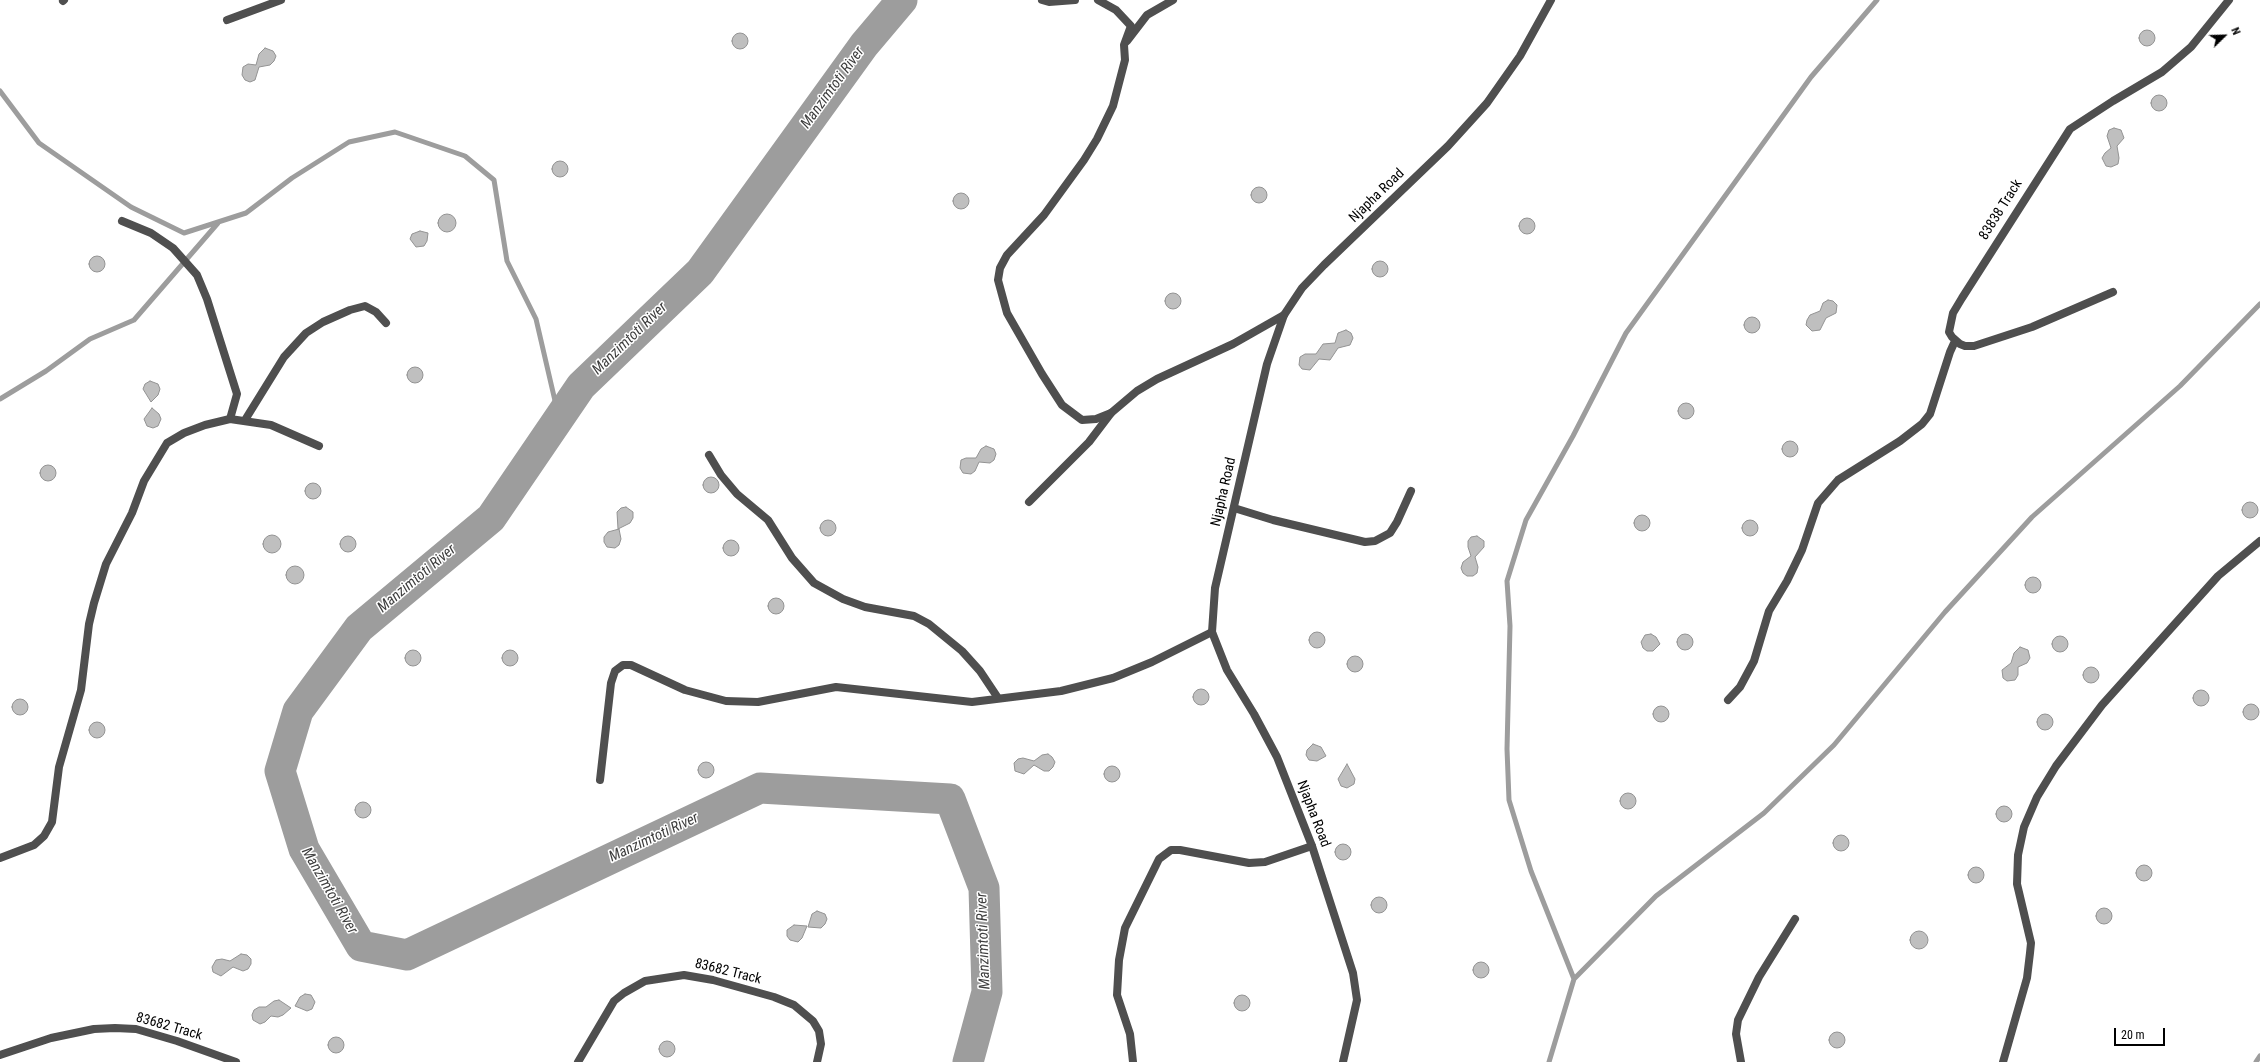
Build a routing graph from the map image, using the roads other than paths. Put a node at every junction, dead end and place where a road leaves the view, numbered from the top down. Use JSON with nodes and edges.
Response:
{"nodes":[{"id":1,"x":281,"y":0,"type":"edge"},
{"id":2,"x":1042,"y":0,"type":"edge"},
{"id":3,"x":1075,"y":0,"type":"edge"},
{"id":4,"x":1098,"y":0,"type":"edge"},
{"id":5,"x":1173,"y":0,"type":"edge"},
{"id":6,"x":1551,"y":0,"type":"edge"},
{"id":7,"x":2229,"y":0,"type":"edge"},
{"id":8,"x":227,"y":20,"type":"dead end"},
{"id":9,"x":1124,"y":45,"type":"junction"},
{"id":10,"x":122,"y":221,"type":"dead end"},
{"id":11,"x":2113,"y":292,"type":"dead end"},
{"id":12,"x":1284,"y":315,"type":"junction"},
{"id":13,"x":386,"y":323,"type":"dead end"},
{"id":14,"x":1955,"y":340,"type":"junction"},
{"id":15,"x":1111,"y":413,"type":"junction"},
{"id":16,"x":230,"y":419,"type":"junction"},
{"id":17,"x":245,"y":420,"type":"junction"},
{"id":18,"x":319,"y":446,"type":"dead end"},
{"id":19,"x":709,"y":455,"type":"dead end"},
{"id":20,"x":1411,"y":491,"type":"dead end"},
{"id":21,"x":1029,"y":502,"type":"dead end"},
{"id":22,"x":1234,"y":508,"type":"junction"},
{"id":23,"x":2260,"y":541,"type":"edge"},
{"id":24,"x":1212,"y":632,"type":"junction"},
{"id":25,"x":998,"y":698,"type":"junction"},
{"id":26,"x":1728,"y":700,"type":"dead end"},
{"id":27,"x":600,"y":780,"type":"dead end"},
{"id":28,"x":1312,"y":846,"type":"junction"},
{"id":29,"x":0,"y":858,"type":"edge"},
{"id":30,"x":1795,"y":919,"type":"dead end"},
{"id":31,"x":0,"y":1055,"type":"edge"},
{"id":32,"x":236,"y":1062,"type":"edge"},
{"id":33,"x":578,"y":1062,"type":"edge"},
{"id":34,"x":817,"y":1062,"type":"edge"},
{"id":35,"x":1134,"y":1062,"type":"edge"},
{"id":36,"x":1343,"y":1062,"type":"edge"},
{"id":37,"x":1742,"y":1062,"type":"edge"},
{"id":38,"x":2003,"y":1062,"type":"edge"}],
"edges":[{"from":1,"to":8,"type":"street"},
{"from":2,"to":3,"type":"street"},
{"from":4,"to":9,"type":"street"},
{"from":5,"to":9,"type":"street"},
{"from":6,"to":12,"type":"street","name":"Njapha Road"},
{"from":7,"to":14,"type":"street","name":"83838 Track"},
{"from":9,"to":15,"type":"street"},
{"from":10,"to":16,"type":"street"},
{"from":11,"to":14,"type":"street"},
{"from":12,"to":15,"type":"street"},
{"from":12,"to":22,"type":"street","name":"Njapha Road"},
{"from":13,"to":17,"type":"street"},
{"from":14,"to":26,"type":"street"},
{"from":15,"to":21,"type":"street"},
{"from":16,"to":17,"type":"street"},
{"from":16,"to":29,"type":"street"},
{"from":17,"to":18,"type":"street"},
{"from":19,"to":25,"type":"street"},
{"from":20,"to":22,"type":"street"},
{"from":22,"to":24,"type":"street","name":"Njapha Road"},
{"from":23,"to":38,"type":"street"},
{"from":24,"to":25,"type":"street"},
{"from":24,"to":28,"type":"street","name":"Njapha Road"},
{"from":25,"to":27,"type":"street"},
{"from":28,"to":35,"type":"street"},
{"from":28,"to":36,"type":"street","name":"Njapha Road"},
{"from":30,"to":37,"type":"street"},
{"from":31,"to":32,"type":"street","name":"83682 Track"},
{"from":33,"to":34,"type":"street","name":"83682 Track"}]}
